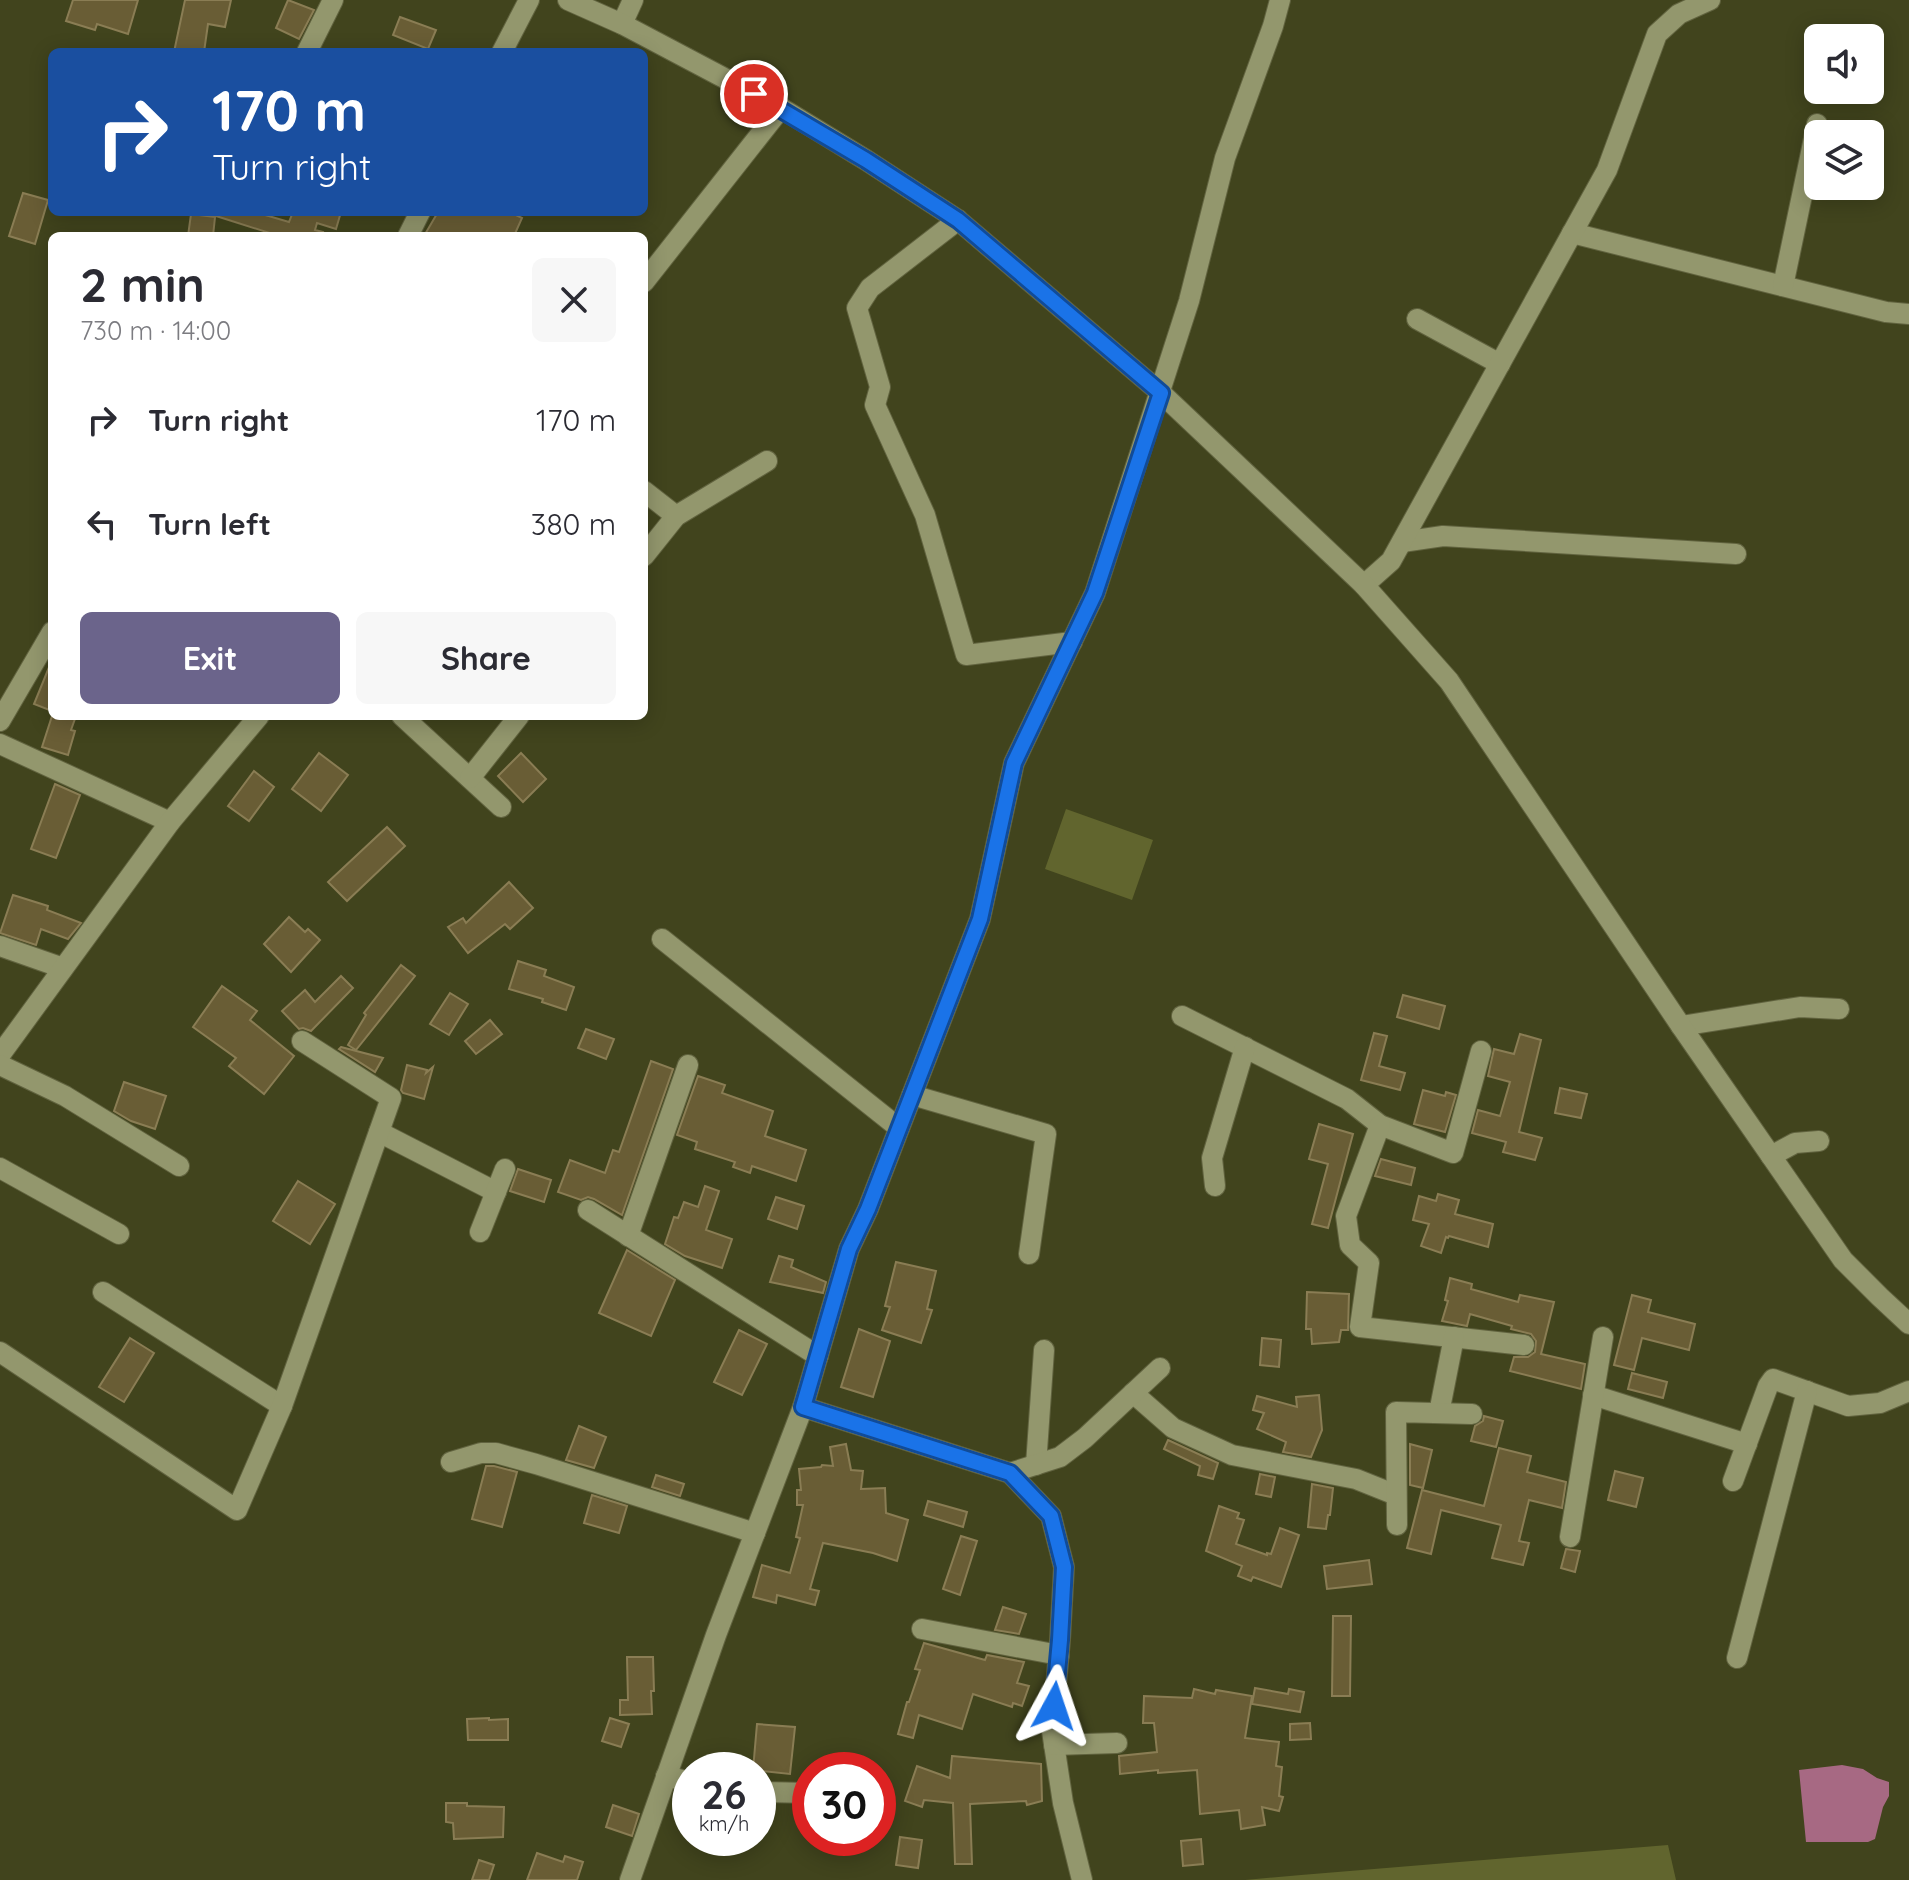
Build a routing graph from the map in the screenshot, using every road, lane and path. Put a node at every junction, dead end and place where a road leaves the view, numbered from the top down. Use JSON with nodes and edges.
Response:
{"nodes":[{"id":1,"x":333,"y":0,"type":"edge"},
{"id":2,"x":529,"y":0,"type":"edge"},
{"id":3,"x":568,"y":0,"type":"edge"},
{"id":4,"x":633,"y":0,"type":"edge"},
{"id":5,"x":1280,"y":0,"type":"edge"},
{"id":6,"x":1710,"y":0,"type":"edge"},
{"id":7,"x":622,"y":24,"type":"junction"},
{"id":8,"x":309,"y":48,"type":"edge"},
{"id":9,"x":504,"y":48,"type":"edge"},
{"id":10,"x":781,"y":108,"type":"junction"},
{"id":11,"x":1804,"y":186,"type":"edge"},
{"id":12,"x":958,"y":220,"type":"junction"},
{"id":13,"x":1572,"y":233,"type":"junction"},
{"id":14,"x":648,"y":277,"type":"edge"},
{"id":15,"x":1783,"y":286,"type":"junction"},
{"id":16,"x":1909,"y":314,"type":"edge"},
{"id":17,"x":1417,"y":319,"type":"dead end"},
{"id":18,"x":1500,"y":364,"type":"junction"},
{"id":19,"x":1161,"y":393,"type":"junction"},
{"id":20,"x":767,"y":461,"type":"dead end"},
{"id":21,"x":648,"y":494,"type":"edge"},
{"id":22,"x":676,"y":516,"type":"junction"},
{"id":23,"x":1402,"y":542,"type":"junction"},
{"id":24,"x":648,"y":551,"type":"edge"},
{"id":25,"x":1736,"y":554,"type":"dead end"},
{"id":26,"x":1364,"y":585,"type":"junction"},
{"id":27,"x":48,"y":639,"type":"edge"},
{"id":28,"x":1072,"y":642,"type":"junction"},
{"id":29,"x":256,"y":720,"type":"edge"},
{"id":30,"x":406,"y":720,"type":"edge"},
{"id":31,"x":516,"y":720,"type":"edge"},
{"id":32,"x":0,"y":721,"type":"edge"},
{"id":33,"x":0,"y":744,"type":"edge"},
{"id":34,"x":470,"y":778,"type":"junction"},
{"id":35,"x":501,"y":807,"type":"dead end"},
{"id":36,"x":170,"y":822,"type":"junction"},
{"id":37,"x":662,"y":939,"type":"dead end"},
{"id":38,"x":0,"y":946,"type":"edge"},
{"id":39,"x":63,"y":968,"type":"junction"},
{"id":40,"x":1839,"y":1009,"type":"dead end"},
{"id":41,"x":1182,"y":1016,"type":"dead end"},
{"id":42,"x":1681,"y":1026,"type":"junction"},
{"id":43,"x":302,"y":1041,"type":"dead end"},
{"id":44,"x":1245,"y":1047,"type":"junction"},
{"id":45,"x":1481,"y":1051,"type":"dead end"},
{"id":46,"x":0,"y":1055,"type":"edge"},
{"id":47,"x":0,"y":1065,"type":"edge"},
{"id":48,"x":688,"y":1065,"type":"dead end"},
{"id":49,"x":912,"y":1095,"type":"junction"},
{"id":50,"x":1380,"y":1125,"type":"junction"},
{"id":51,"x":899,"y":1128,"type":"junction"},
{"id":52,"x":379,"y":1132,"type":"junction"},
{"id":53,"x":1819,"y":1141,"type":"dead end"},
{"id":54,"x":1771,"y":1156,"type":"junction"},
{"id":55,"x":179,"y":1166,"type":"dead end"},
{"id":56,"x":0,"y":1168,"type":"edge"},
{"id":57,"x":505,"y":1169,"type":"dead end"},
{"id":58,"x":1215,"y":1186,"type":"dead end"},
{"id":59,"x":496,"y":1192,"type":"junction"},
{"id":60,"x":588,"y":1210,"type":"dead end"},
{"id":61,"x":480,"y":1232,"type":"dead end"},
{"id":62,"x":119,"y":1234,"type":"dead end"},
{"id":63,"x":628,"y":1236,"type":"junction"},
{"id":64,"x":1029,"y":1254,"type":"dead end"},
{"id":65,"x":103,"y":1292,"type":"dead end"},
{"id":66,"x":1909,"y":1324,"type":"edge"},
{"id":67,"x":1454,"y":1337,"type":"junction"},
{"id":68,"x":1603,"y":1337,"type":"dead end"},
{"id":69,"x":1524,"y":1345,"type":"dead end"},
{"id":70,"x":1044,"y":1350,"type":"dead end"},
{"id":71,"x":0,"y":1352,"type":"edge"},
{"id":72,"x":818,"y":1356,"type":"junction"},
{"id":73,"x":1160,"y":1368,"type":"dead end"},
{"id":74,"x":1807,"y":1391,"type":"junction"},
{"id":75,"x":1909,"y":1391,"type":"edge"},
{"id":76,"x":1133,"y":1393,"type":"junction"},
{"id":77,"x":1593,"y":1395,"type":"junction"},
{"id":78,"x":282,"y":1406,"type":"junction"},
{"id":79,"x":803,"y":1407,"type":"junction"},
{"id":80,"x":1439,"y":1413,"type":"junction"},
{"id":81,"x":1472,"y":1414,"type":"dead end"},
{"id":82,"x":1747,"y":1444,"type":"junction"},
{"id":83,"x":451,"y":1462,"type":"dead end"},
{"id":84,"x":1036,"y":1465,"type":"junction"},
{"id":85,"x":1010,"y":1473,"type":"junction"},
{"id":86,"x":1733,"y":1481,"type":"dead end"},
{"id":87,"x":1396,"y":1495,"type":"junction"},
{"id":88,"x":1397,"y":1525,"type":"dead end"},
{"id":89,"x":755,"y":1533,"type":"junction"},
{"id":90,"x":1570,"y":1537,"type":"dead end"},
{"id":91,"x":922,"y":1629,"type":"dead end"},
{"id":92,"x":1059,"y":1655,"type":"junction"},
{"id":93,"x":1737,"y":1658,"type":"dead end"},
{"id":94,"x":1117,"y":1743,"type":"dead end"},
{"id":95,"x":1054,"y":1745,"type":"junction"},
{"id":96,"x":666,"y":1776,"type":"junction"},
{"id":97,"x":672,"y":1778,"type":"edge"},
{"id":98,"x":630,"y":1880,"type":"edge"},
{"id":99,"x":1082,"y":1880,"type":"edge"}],
"edges":[{"from":1,"to":8,"type":"street"},
{"from":2,"to":9,"type":"street"},
{"from":3,"to":7,"type":"street"},
{"from":4,"to":7,"type":"street"},
{"from":5,"to":19,"type":"street"},
{"from":6,"to":13,"type":"street"},
{"from":7,"to":10,"type":"street"},
{"from":10,"to":12,"type":"street"},
{"from":10,"to":14,"type":"street"},
{"from":11,"to":15,"type":"street"},
{"from":12,"to":19,"type":"street"},
{"from":12,"to":28,"type":"street"},
{"from":13,"to":15,"type":"street"},
{"from":13,"to":18,"type":"street"},
{"from":15,"to":16,"type":"street"},
{"from":17,"to":18,"type":"street"},
{"from":18,"to":23,"type":"street"},
{"from":19,"to":26,"type":"street"},
{"from":19,"to":28,"type":"street"},
{"from":20,"to":22,"type":"street"},
{"from":21,"to":22,"type":"street"},
{"from":22,"to":24,"type":"street"},
{"from":23,"to":25,"type":"street"},
{"from":23,"to":26,"type":"street"},
{"from":26,"to":42,"type":"street"},
{"from":27,"to":32,"type":"street"},
{"from":28,"to":49,"type":"street"},
{"from":29,"to":36,"type":"street"},
{"from":30,"to":34,"type":"street"},
{"from":31,"to":34,"type":"street"},
{"from":33,"to":36,"type":"street"},
{"from":34,"to":35,"type":"street"},
{"from":36,"to":39,"type":"street"},
{"from":37,"to":51,"type":"street"},
{"from":38,"to":39,"type":"street"},
{"from":39,"to":46,"type":"street"},
{"from":40,"to":42,"type":"street"},
{"from":41,"to":44,"type":"street"},
{"from":42,"to":54,"type":"street"},
{"from":43,"to":52,"type":"street"},
{"from":44,"to":50,"type":"street"},
{"from":44,"to":58,"type":"street"},
{"from":45,"to":50,"type":"street"},
{"from":47,"to":55,"type":"street"},
{"from":48,"to":63,"type":"street"},
{"from":49,"to":51,"type":"street"},
{"from":49,"to":64,"type":"street"},
{"from":50,"to":67,"type":"street"},
{"from":51,"to":72,"type":"street"},
{"from":52,"to":59,"type":"street"},
{"from":52,"to":78,"type":"street"},
{"from":53,"to":54,"type":"street"},
{"from":54,"to":66,"type":"street"},
{"from":56,"to":62,"type":"street"},
{"from":57,"to":59,"type":"street"},
{"from":59,"to":61,"type":"street"},
{"from":60,"to":63,"type":"street"},
{"from":63,"to":72,"type":"street"},
{"from":65,"to":78,"type":"street"},
{"from":67,"to":69,"type":"street"},
{"from":67,"to":80,"type":"street"},
{"from":68,"to":77,"type":"street"},
{"from":70,"to":84,"type":"street"},
{"from":71,"to":78,"type":"street"},
{"from":72,"to":79,"type":"street"},
{"from":73,"to":76,"type":"street"},
{"from":74,"to":75,"type":"street"},
{"from":74,"to":82,"type":"street"},
{"from":74,"to":93,"type":"street"},
{"from":76,"to":84,"type":"street"},
{"from":76,"to":87,"type":"street"},
{"from":77,"to":82,"type":"street"},
{"from":77,"to":90,"type":"street"},
{"from":79,"to":85,"type":"street"},
{"from":79,"to":89,"type":"street"},
{"from":80,"to":81,"type":"street"},
{"from":80,"to":87,"type":"street"},
{"from":82,"to":86,"type":"street"},
{"from":83,"to":89,"type":"street"},
{"from":84,"to":85,"type":"street"},
{"from":85,"to":92,"type":"street"},
{"from":87,"to":88,"type":"street"},
{"from":89,"to":96,"type":"street"},
{"from":91,"to":92,"type":"street"},
{"from":92,"to":95,"type":"street"},
{"from":94,"to":95,"type":"street"},
{"from":95,"to":99,"type":"street"},
{"from":96,"to":97,"type":"street"},
{"from":96,"to":98,"type":"street"}]}
